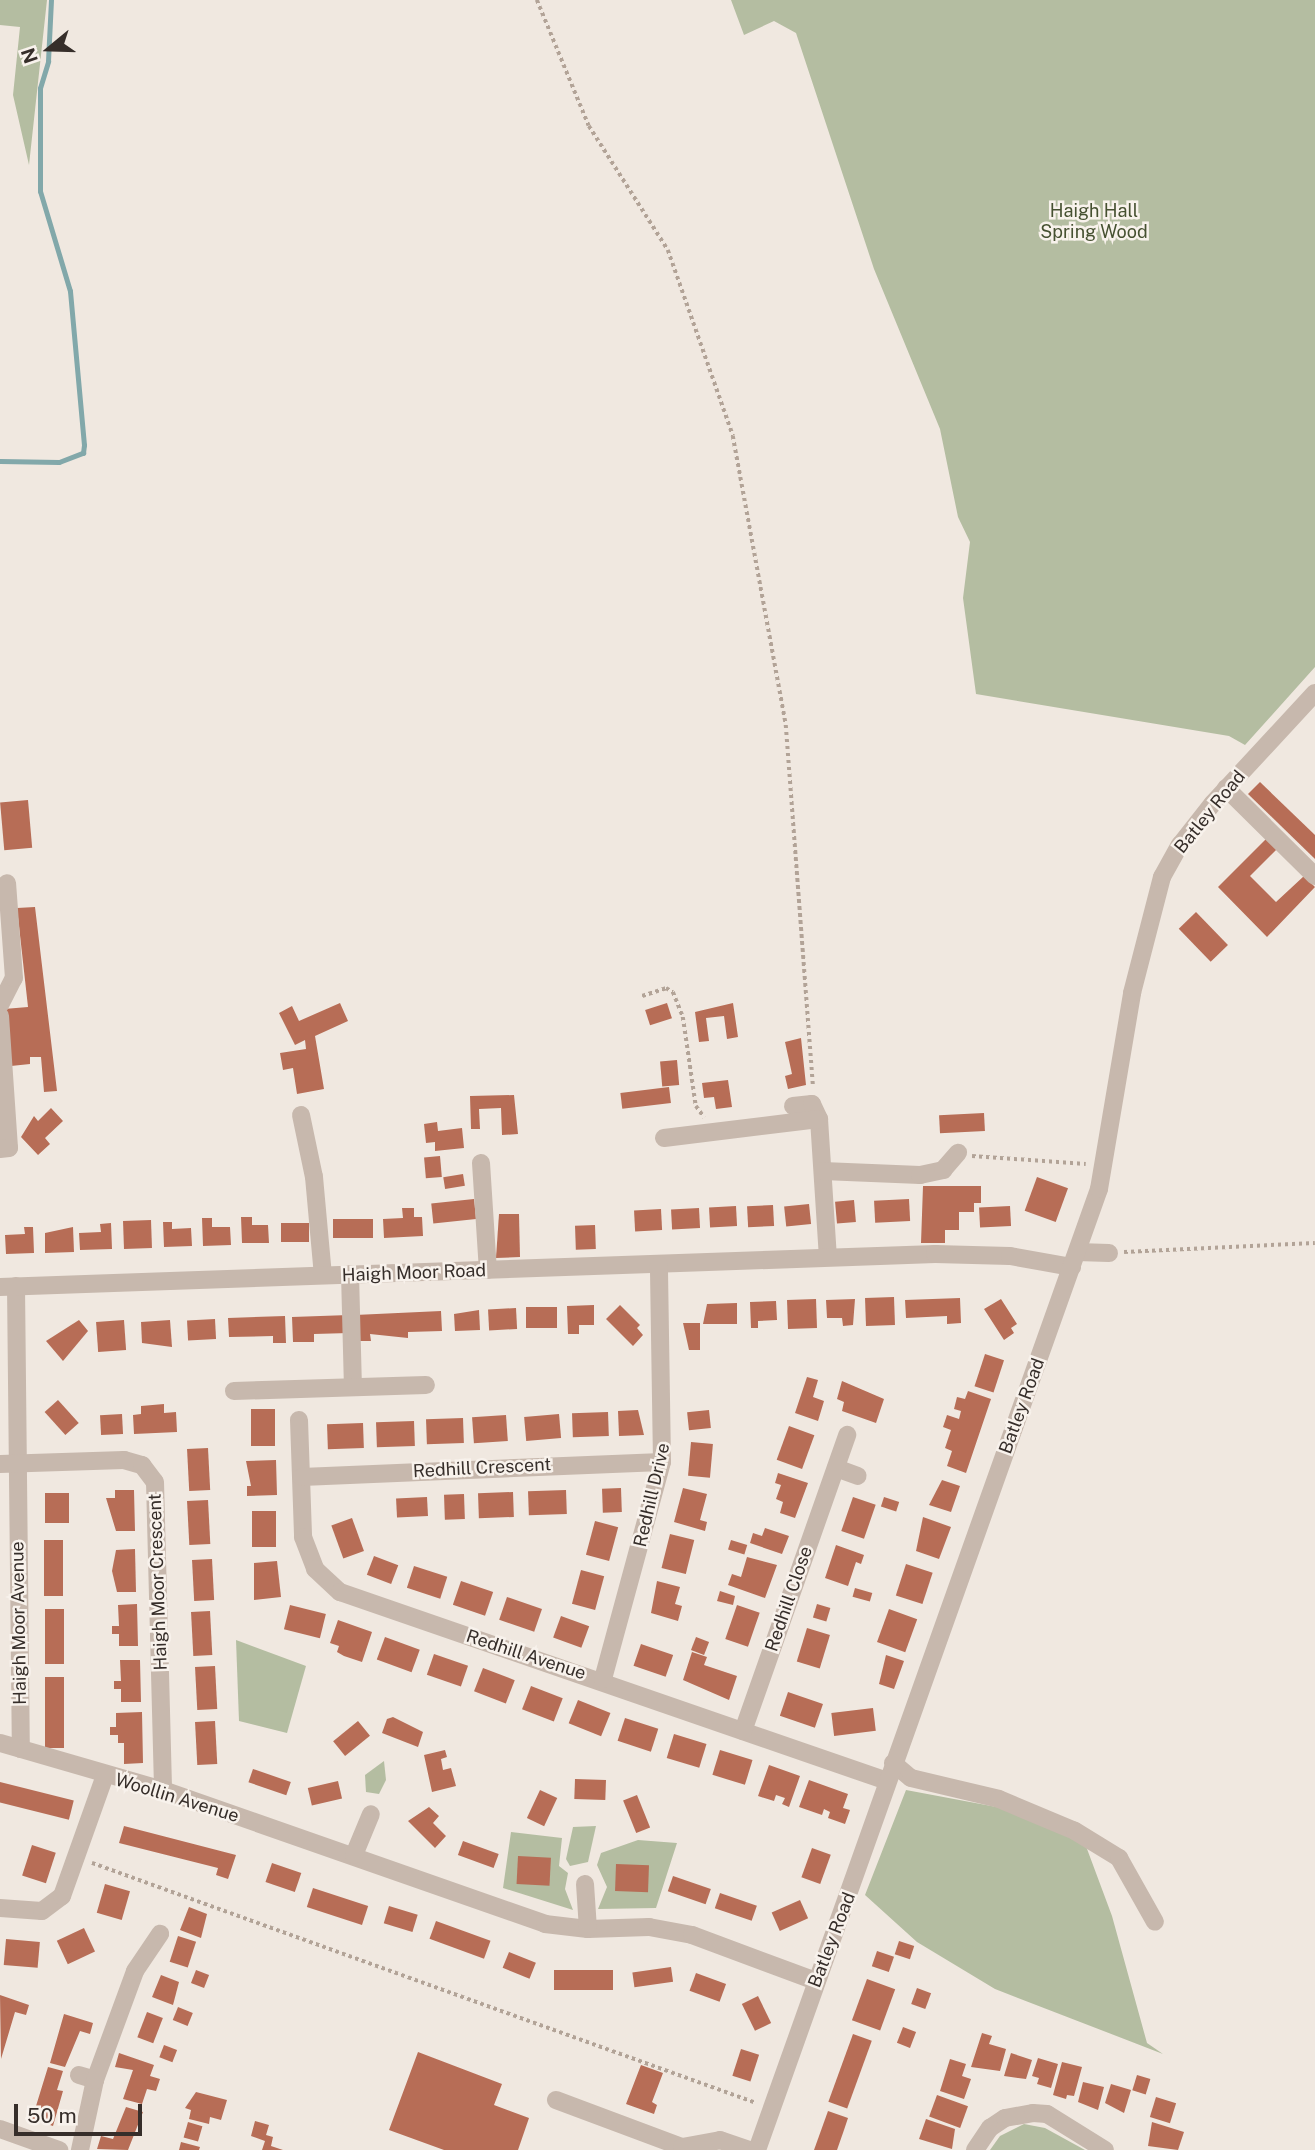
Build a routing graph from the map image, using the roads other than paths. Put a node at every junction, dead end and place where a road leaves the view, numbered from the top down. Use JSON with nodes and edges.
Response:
{"nodes":[{"id":1,"x":1315,"y":693,"type":"edge"},
{"id":2,"x":1226,"y":788,"type":"junction"},
{"id":3,"x":1315,"y":876,"type":"edge"},
{"id":4,"x":7,"y":883,"type":"dead end"},
{"id":5,"x":0,"y":1005,"type":"edge"},
{"id":6,"x":0,"y":1016,"type":"edge"},
{"id":7,"x":793,"y":1106,"type":"dead end"},
{"id":8,"x":816,"y":1112,"type":"junction"},
{"id":9,"x":301,"y":1115,"type":"dead end"},
{"id":10,"x":664,"y":1138,"type":"dead end"},
{"id":11,"x":0,"y":1149,"type":"edge"},
{"id":12,"x":958,"y":1153,"type":"road end"},
{"id":13,"x":481,"y":1163,"type":"dead end"},
{"id":14,"x":823,"y":1171,"type":"junction"},
{"id":15,"x":1110,"y":1253,"type":"road end"},
{"id":16,"x":828,"y":1257,"type":"junction"},
{"id":17,"x":1075,"y":1260,"type":"junction"},
{"id":18,"x":659,"y":1265,"type":"junction"},
{"id":19,"x":488,"y":1270,"type":"junction"},
{"id":20,"x":350,"y":1274,"type":"junction"},
{"id":21,"x":323,"y":1275,"type":"junction"},
{"id":22,"x":8,"y":1286,"type":"edge"},
{"id":23,"x":426,"y":1385,"type":"dead end"},
{"id":24,"x":353,"y":1387,"type":"junction"},
{"id":25,"x":234,"y":1391,"type":"dead end"},
{"id":26,"x":299,"y":1420,"type":"dead end"},
{"id":27,"x":847,"y":1435,"type":"dead end"},
{"id":28,"x":662,"y":1462,"type":"junction"},
{"id":29,"x":8,"y":1464,"type":"edge"},
{"id":30,"x":836,"y":1468,"type":"junction"},
{"id":31,"x":858,"y":1476,"type":"dead end"},
{"id":32,"x":302,"y":1478,"type":"junction"},
{"id":33,"x":603,"y":1679,"type":"junction"},
{"id":34,"x":743,"y":1731,"type":"junction"},
{"id":35,"x":0,"y":1743,"type":"edge"},
{"id":36,"x":21,"y":1749,"type":"junction"},
{"id":37,"x":894,"y":1763,"type":"junction"},
{"id":38,"x":106,"y":1775,"type":"junction"},
{"id":39,"x":887,"y":1781,"type":"junction"},
{"id":40,"x":163,"y":1790,"type":"junction"},
{"id":41,"x":371,"y":1814,"type":"dead end"},
{"id":42,"x":354,"y":1856,"type":"junction"},
{"id":43,"x":585,"y":1884,"type":"dead end"},
{"id":44,"x":0,"y":1908,"type":"edge"},
{"id":45,"x":1155,"y":1922,"type":"dead end"},
{"id":46,"x":588,"y":1930,"type":"junction"},
{"id":47,"x":160,"y":1934,"type":"dead end"},
{"id":48,"x":816,"y":1982,"type":"junction"},
{"id":49,"x":555,"y":2101,"type":"dead end"},
{"id":50,"x":0,"y":2129,"type":"edge"},
{"id":51,"x":695,"y":2147,"type":"edge"},
{"id":52,"x":59,"y":2150,"type":"edge"},
{"id":53,"x":80,"y":2150,"type":"edge"},
{"id":54,"x":749,"y":2150,"type":"edge"},
{"id":55,"x":757,"y":2150,"type":"edge"},
{"id":56,"x":975,"y":2150,"type":"edge"},
{"id":57,"x":1105,"y":2150,"type":"edge"}],
"edges":[{"from":1,"to":2,"type":"street","name":"Batley Road"},
{"from":2,"to":3,"type":"street"},
{"from":2,"to":17,"type":"street","name":"Batley Road"},
{"from":4,"to":5,"type":"street"},
{"from":6,"to":11,"type":"street"},
{"from":7,"to":8,"type":"street"},
{"from":8,"to":10,"type":"street"},
{"from":8,"to":14,"type":"street"},
{"from":9,"to":21,"type":"street"},
{"from":12,"to":14,"type":"street"},
{"from":13,"to":19,"type":"street"},
{"from":14,"to":16,"type":"street"},
{"from":15,"to":17,"type":"street","name":"Haigh Moor Road"},
{"from":16,"to":17,"type":"street","name":"Haigh Moor Road"},
{"from":16,"to":18,"type":"street","name":"Haigh Moor Road"},
{"from":17,"to":37,"type":"street","name":"Batley Road"},
{"from":18,"to":19,"type":"street","name":"Haigh Moor Road"},
{"from":18,"to":28,"type":"street","name":"Redhill Drive"},
{"from":19,"to":20,"type":"street","name":"Haigh Moor Road"},
{"from":20,"to":21,"type":"street","name":"Haigh Moor Road"},
{"from":20,"to":24,"type":"street"},
{"from":21,"to":22,"type":"street","name":"Haigh Moor Road"},
{"from":22,"to":29,"type":"street","name":"Haigh Moor Avenue"},
{"from":23,"to":24,"type":"street"},
{"from":24,"to":25,"type":"street"},
{"from":26,"to":32,"type":"street","name":"Redhill Avenue"},
{"from":27,"to":30,"type":"street","name":"Redhill Close"},
{"from":28,"to":32,"type":"street","name":"Redhill Crescent"},
{"from":28,"to":33,"type":"street","name":"Redhill Drive"},
{"from":29,"to":36,"type":"street","name":"Haigh Moor Avenue"},
{"from":29,"to":40,"type":"street","name":"Haigh Moor Crescent"},
{"from":30,"to":31,"type":"street"},
{"from":30,"to":34,"type":"street","name":"Redhill Close"},
{"from":32,"to":33,"type":"street","name":"Redhill Avenue"},
{"from":33,"to":34,"type":"street","name":"Redhill Avenue"},
{"from":34,"to":39,"type":"street","name":"Redhill Avenue"},
{"from":35,"to":36,"type":"street","name":"Woollin Avenue"},
{"from":36,"to":38,"type":"street","name":"Woollin Avenue"},
{"from":37,"to":39,"type":"street","name":"Batley Road"},
{"from":37,"to":45,"type":"street"},
{"from":38,"to":40,"type":"street","name":"Woollin Avenue"},
{"from":38,"to":44,"type":"street"},
{"from":39,"to":48,"type":"street","name":"Batley Road"},
{"from":40,"to":42,"type":"street","name":"Woollin Avenue"},
{"from":41,"to":42,"type":"street"},
{"from":42,"to":46,"type":"street","name":"Woollin Avenue"},
{"from":43,"to":46,"type":"street"},
{"from":46,"to":48,"type":"street","name":"Woollin Avenue"},
{"from":47,"to":53,"type":"street"},
{"from":48,"to":55,"type":"street","name":"Batley Road"},
{"from":49,"to":51,"type":"street"},
{"from":50,"to":52,"type":"street"},
{"from":51,"to":54,"type":"street"},
{"from":56,"to":57,"type":"street"}]}
